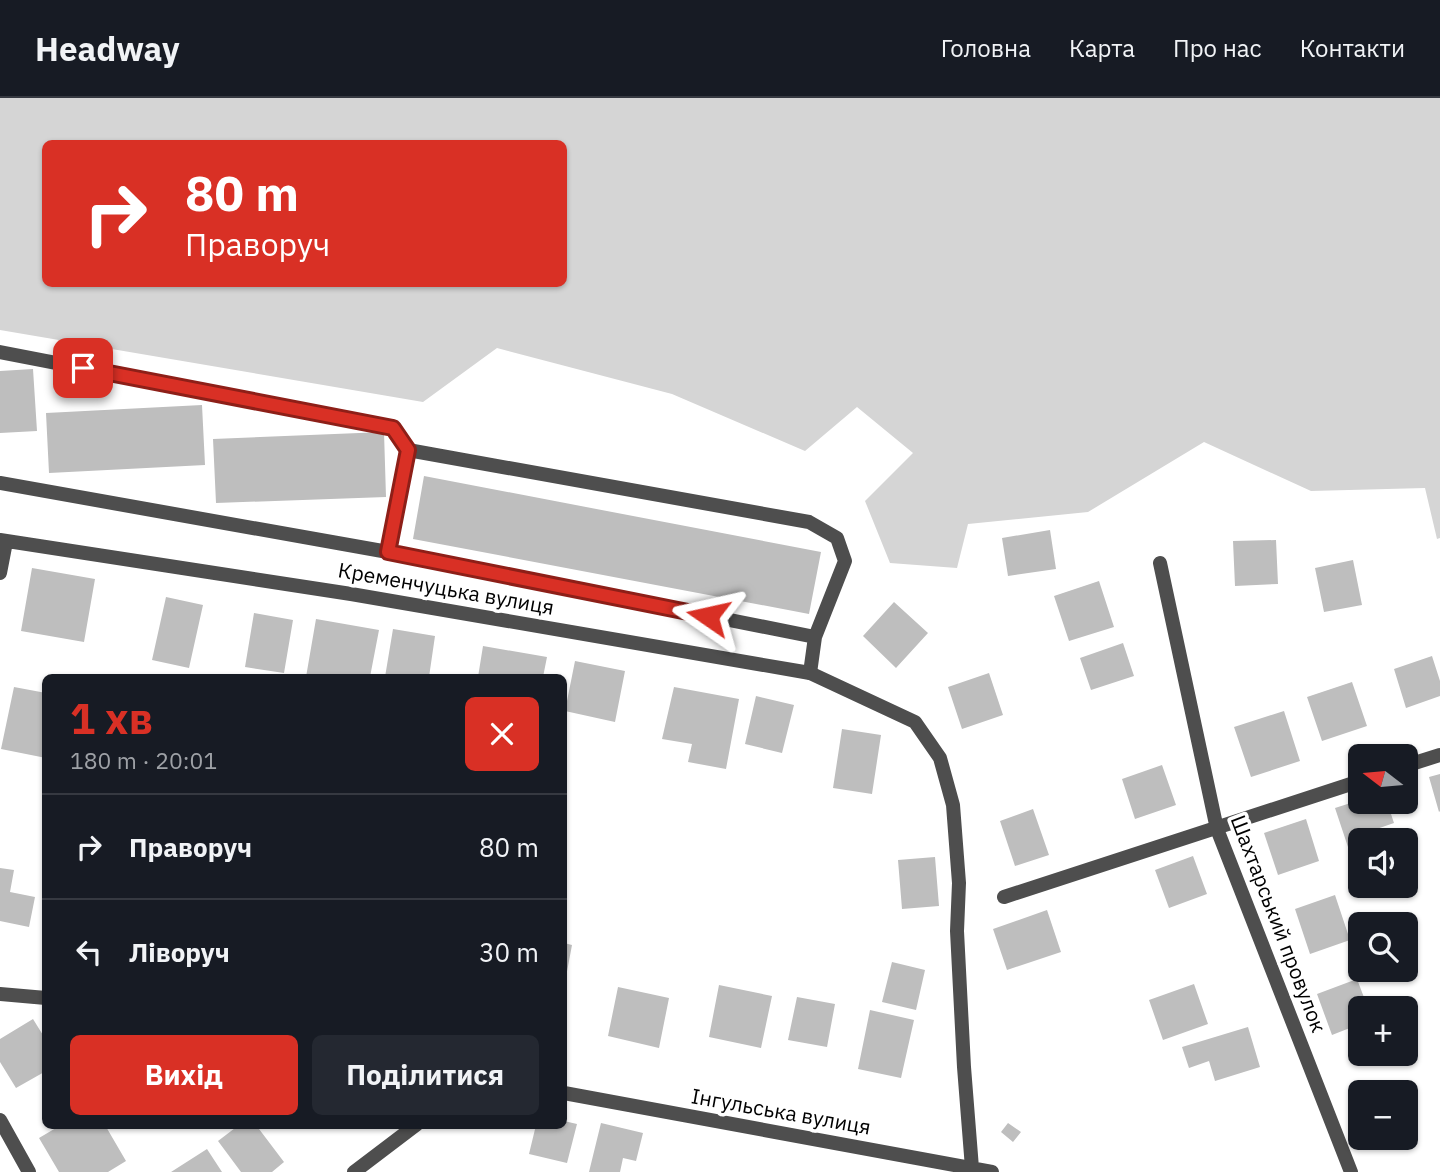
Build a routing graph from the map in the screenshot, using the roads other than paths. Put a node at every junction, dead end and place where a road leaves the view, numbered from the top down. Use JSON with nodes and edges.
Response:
{"nodes":[{"id":1,"x":0,"y":352,"type":"edge"},
{"id":2,"x":408,"y":450,"type":"junction"},
{"id":3,"x":0,"y":483,"type":"edge"},
{"id":4,"x":3,"y":541,"type":"edge"},
{"id":5,"x":388,"y":552,"type":"junction"},
{"id":6,"x":1160,"y":563,"type":"dead end"},
{"id":7,"x":0,"y":573,"type":"edge"},
{"id":8,"x":815,"y":637,"type":"junction"},
{"id":9,"x":810,"y":673,"type":"junction"},
{"id":10,"x":1440,"y":755,"type":"edge"},
{"id":11,"x":1418,"y":762,"type":"edge"},
{"id":12,"x":1348,"y":785,"type":"edge"},
{"id":13,"x":1217,"y":829,"type":"junction"},
{"id":14,"x":1004,"y":897,"type":"dead end"},
{"id":15,"x":0,"y":994,"type":"edge"},
{"id":16,"x":42,"y":998,"type":"edge"},
{"id":17,"x":567,"y":1094,"type":"edge"},
{"id":18,"x":0,"y":1120,"type":"edge"},
{"id":19,"x":411,"y":1129,"type":"edge"},
{"id":20,"x":969,"y":1170,"type":"edge"},
{"id":21,"x":29,"y":1172,"type":"edge"},
{"id":22,"x":354,"y":1172,"type":"edge"},
{"id":23,"x":992,"y":1172,"type":"edge"},
{"id":24,"x":1351,"y":1172,"type":"edge"}],
"edges":[{"from":1,"to":2,"type":"street"},
{"from":2,"to":5,"type":"street"},
{"from":2,"to":8,"type":"street"},
{"from":3,"to":5,"type":"street"},
{"from":4,"to":7,"type":"street"},
{"from":4,"to":9,"type":"street","name":"Кременчуцька вулиця"},
{"from":5,"to":8,"type":"street"},
{"from":6,"to":13,"type":"street","name":"Шахтарський провулок"},
{"from":8,"to":9,"type":"street"},
{"from":9,"to":20,"type":"street","name":"Кременчуцька вулиця"},
{"from":10,"to":11,"type":"street"},
{"from":12,"to":13,"type":"street"},
{"from":13,"to":14,"type":"street"},
{"from":13,"to":24,"type":"street","name":"Шахтарський провулок"},
{"from":15,"to":16,"type":"street"},
{"from":17,"to":20,"type":"street","name":"Інгульська вулиця"},
{"from":18,"to":21,"type":"street"},
{"from":19,"to":22,"type":"street"},
{"from":20,"to":23,"type":"street","name":"Інгульська вулиця"}]}
